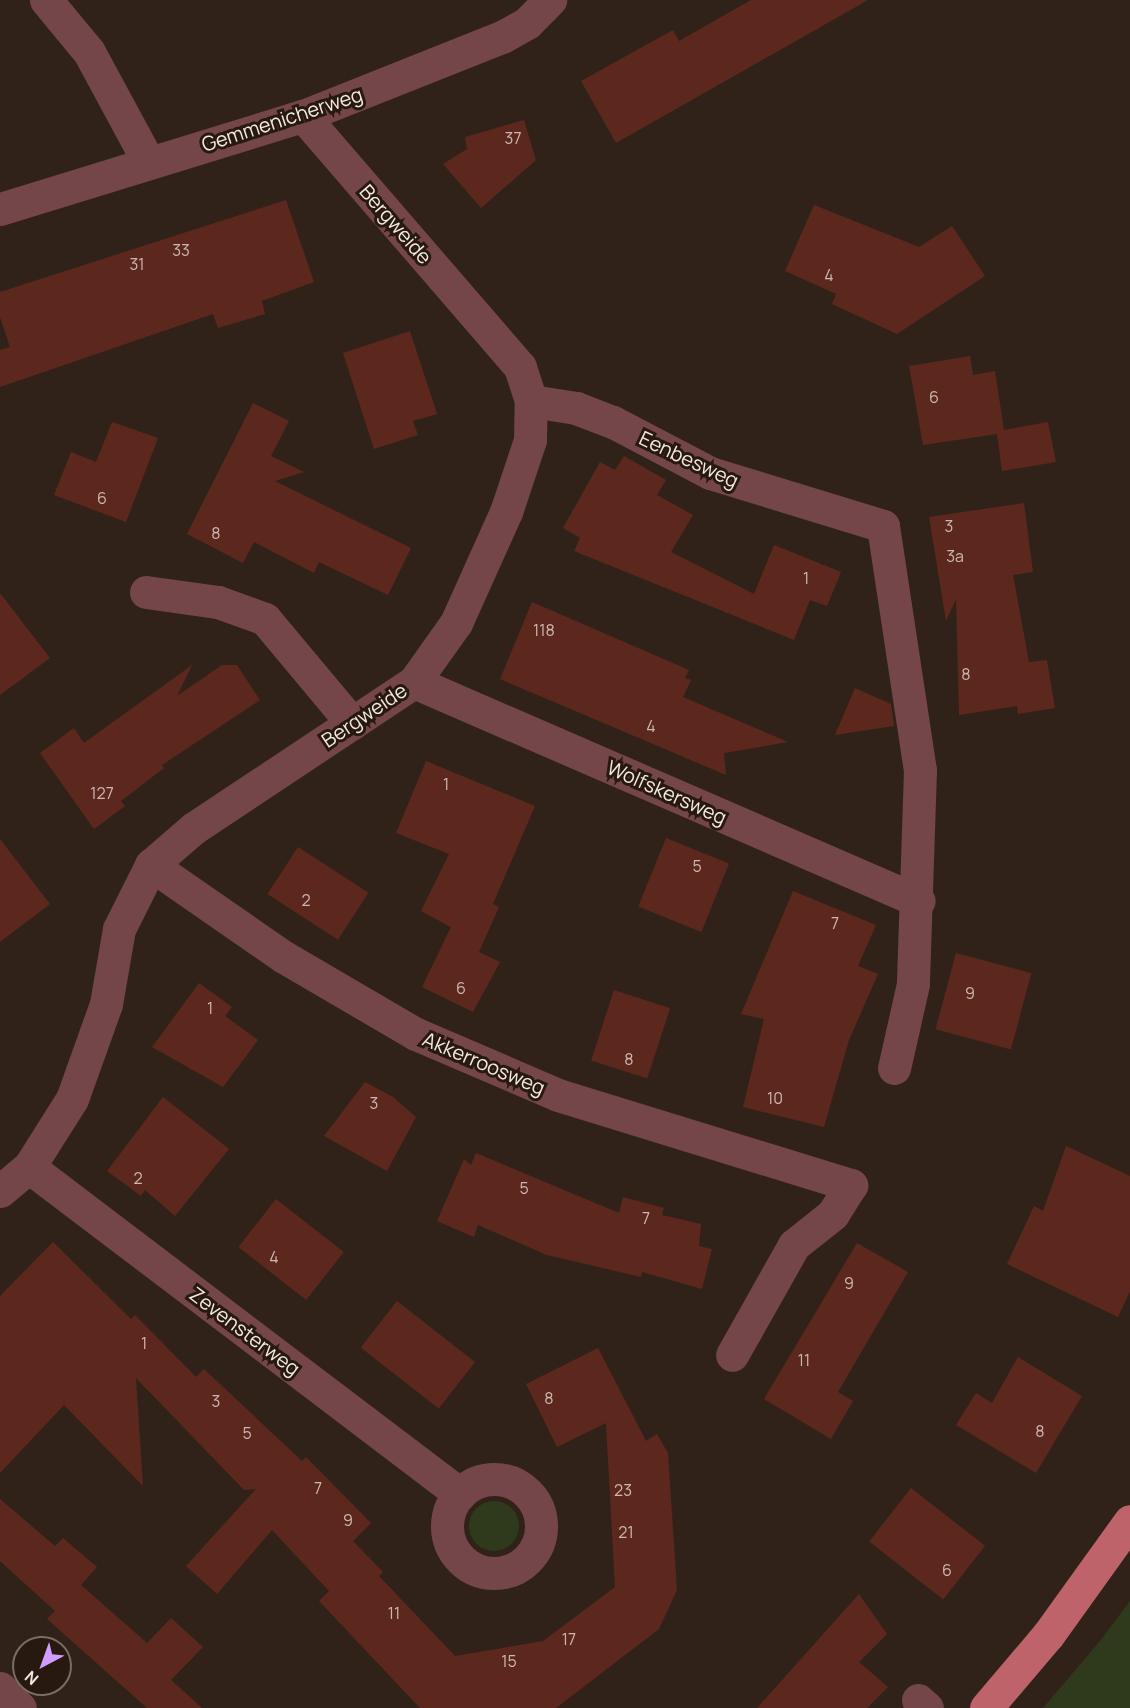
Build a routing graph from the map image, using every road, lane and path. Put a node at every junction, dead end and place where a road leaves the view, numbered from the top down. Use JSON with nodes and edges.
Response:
{"nodes":[{"id":1,"x":46,"y":0,"type":"edge"},
{"id":2,"x":550,"y":0,"type":"edge"},
{"id":3,"x":303,"y":116,"type":"junction"},
{"id":4,"x":148,"y":161,"type":"junction"},
{"id":5,"x":0,"y":209,"type":"edge"},
{"id":6,"x":531,"y":401,"type":"junction"},
{"id":7,"x":146,"y":592,"type":"dead end"},
{"id":8,"x":414,"y":682,"type":"junction"},
{"id":9,"x":352,"y":723,"type":"junction"},
{"id":10,"x":152,"y":865,"type":"junction"},
{"id":11,"x":919,"y":901,"type":"junction"},
{"id":12,"x":894,"y":1068,"type":"dead end"},
{"id":13,"x":29,"y":1167,"type":"junction"},
{"id":14,"x":0,"y":1191,"type":"edge"},
{"id":15,"x":732,"y":1355,"type":"dead end"},
{"id":16,"x":460,"y":1494,"type":"dead end"},
{"id":17,"x":1130,"y":1521,"type":"edge"},
{"id":18,"x":0,"y":1688,"type":"edge"},
{"id":19,"x":20,"y":1708,"type":"edge"},
{"id":20,"x":986,"y":1708,"type":"edge"}],
"edges":[{"from":1,"to":4,"type":"street"},
{"from":2,"to":3,"type":"street","name":"Gemmenicherweg"},
{"from":3,"to":4,"type":"street","name":"Gemmenicherweg"},
{"from":3,"to":6,"type":"street","name":"Bergweide"},
{"from":4,"to":5,"type":"street","name":"Gemmenicherweg"},
{"from":6,"to":8,"type":"street","name":"Bergweide"},
{"from":6,"to":11,"type":"street","name":"Eenbesweg"},
{"from":7,"to":9,"type":"street"},
{"from":8,"to":9,"type":"street","name":"Bergweide"},
{"from":8,"to":11,"type":"street","name":"Wolfskersweg"},
{"from":9,"to":10,"type":"street","name":"Bergweide"},
{"from":10,"to":13,"type":"street","name":"Bergweide"},
{"from":10,"to":15,"type":"street","name":"Akkerroosweg"},
{"from":11,"to":12,"type":"street"},
{"from":13,"to":14,"type":"street","name":"Bergweide"},
{"from":13,"to":16,"type":"street","name":"Zevensterweg"},
{"from":17,"to":20,"type":"main road"},
{"from":18,"to":19,"type":"street"}]}
